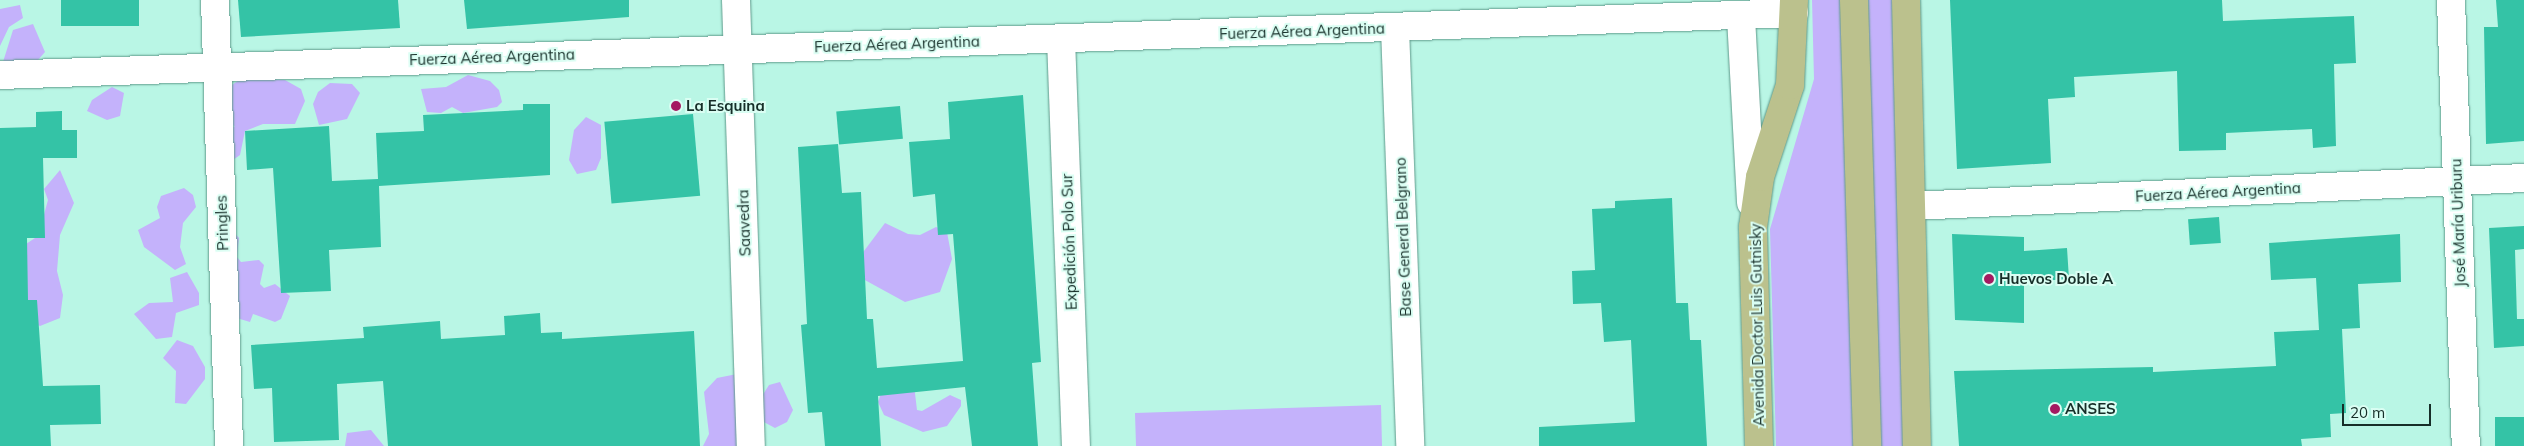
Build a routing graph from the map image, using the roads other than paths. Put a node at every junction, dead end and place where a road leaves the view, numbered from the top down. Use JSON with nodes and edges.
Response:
{"nodes":[{"id":1,"x":215,"y":0,"type":"edge"},
{"id":2,"x":736,"y":0,"type":"edge"},
{"id":3,"x":1854,"y":0,"type":"edge"},
{"id":4,"x":1906,"y":0,"type":"edge"},
{"id":5,"x":2451,"y":0,"type":"edge"},
{"id":6,"x":1794,"y":7,"type":"edge"},
{"id":7,"x":1741,"y":17,"type":"junction"},
{"id":8,"x":1395,"y":28,"type":"junction"},
{"id":9,"x":1061,"y":39,"type":"junction"},
{"id":10,"x":738,"y":49,"type":"junction"},
{"id":11,"x":217,"y":66,"type":"junction"},
{"id":12,"x":0,"y":75,"type":"edge"},
{"id":13,"x":2524,"y":178,"type":"edge"},
{"id":14,"x":2457,"y":180,"type":"junction"},
{"id":15,"x":1912,"y":206,"type":"junction"},
{"id":16,"x":1752,"y":227,"type":"junction"},
{"id":17,"x":229,"y":446,"type":"edge"},
{"id":18,"x":751,"y":446,"type":"edge"},
{"id":19,"x":1076,"y":446,"type":"edge"},
{"id":20,"x":1410,"y":446,"type":"edge"},
{"id":21,"x":1759,"y":446,"type":"edge"},
{"id":22,"x":1867,"y":446,"type":"edge"},
{"id":23,"x":1916,"y":446,"type":"edge"},
{"id":24,"x":2466,"y":446,"type":"edge"}],
"edges":[{"from":1,"to":11,"type":"street","name":"Pringles"},
{"from":2,"to":10,"type":"street","name":"Saavedra"},
{"from":3,"to":22,"type":"main road"},
{"from":4,"to":15,"type":"main road"},
{"from":5,"to":14,"type":"street","name":"José María Uriburu"},
{"from":6,"to":7,"type":"street","name":"Fuerza Aérea Argentina"},
{"from":6,"to":16,"type":"main road","name":"Avenida Doctor Luis Gutnisky"},
{"from":7,"to":8,"type":"street","name":"Fuerza Aérea Argentina"},
{"from":7,"to":16,"type":"street"},
{"from":8,"to":9,"type":"street","name":"Fuerza Aérea Argentina"},
{"from":8,"to":20,"type":"street","name":"Base General Belgrano"},
{"from":9,"to":10,"type":"street","name":"Fuerza Aérea Argentina"},
{"from":9,"to":19,"type":"street","name":"Expedición Polo Sur"},
{"from":10,"to":11,"type":"street","name":"Fuerza Aérea Argentina"},
{"from":10,"to":18,"type":"street","name":"Saavedra"},
{"from":11,"to":12,"type":"street","name":"Fuerza Aérea Argentina"},
{"from":11,"to":17,"type":"street","name":"Pringles"},
{"from":13,"to":14,"type":"street","name":"Fuerza Aérea Argentina"},
{"from":14,"to":15,"type":"street","name":"Fuerza Aérea Argentina"},
{"from":14,"to":24,"type":"street","name":"José María Uriburu"},
{"from":15,"to":23,"type":"main road"},
{"from":16,"to":21,"type":"main road","name":"Avenida Doctor Luis Gutnisky"}]}
